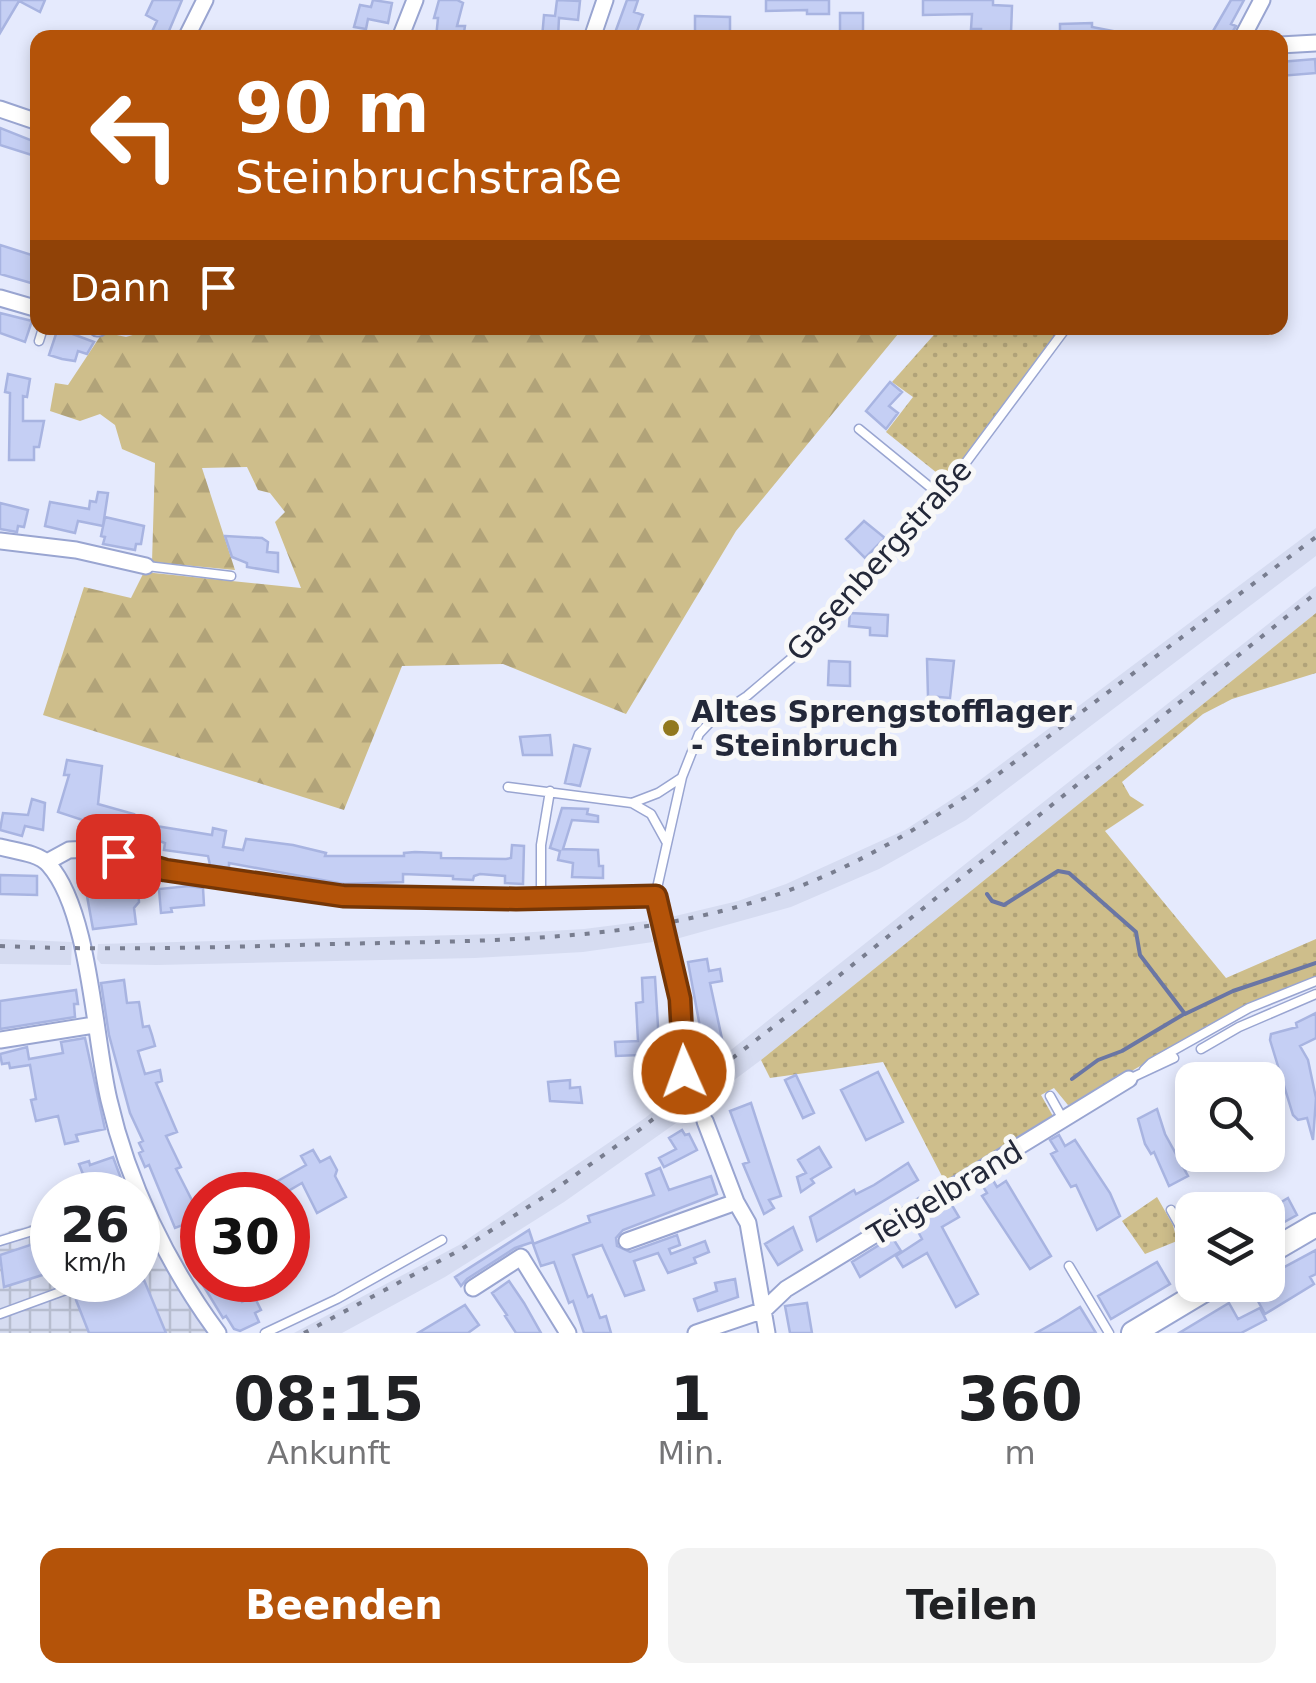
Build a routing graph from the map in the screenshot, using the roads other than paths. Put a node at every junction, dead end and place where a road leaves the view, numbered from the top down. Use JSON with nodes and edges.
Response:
{"nodes":[{"id":1,"x":205,"y":0,"type":"edge"},
{"id":2,"x":415,"y":0,"type":"edge"},
{"id":3,"x":605,"y":0,"type":"edge"},
{"id":4,"x":1262,"y":0,"type":"edge"},
{"id":5,"x":190,"y":30,"type":"edge"},
{"id":6,"x":403,"y":30,"type":"edge"},
{"id":7,"x":595,"y":30,"type":"edge"},
{"id":8,"x":1246,"y":30,"type":"edge"},
{"id":9,"x":1316,"y":43,"type":"edge"},
{"id":10,"x":1288,"y":45,"type":"edge"},
{"id":11,"x":0,"y":109,"type":"edge"},
{"id":12,"x":30,"y":119,"type":"edge"},
{"id":13,"x":0,"y":298,"type":"edge"},
{"id":14,"x":30,"y":307,"type":"edge"},
{"id":15,"x":41,"y":335,"type":"edge"},
{"id":16,"x":1061,"y":335,"type":"edge"},
{"id":17,"x":40,"y":341,"type":"dead end"},
{"id":18,"x":858,"y":429,"type":"dead end"},
{"id":19,"x":941,"y":496,"type":"junction"},
{"id":20,"x":0,"y":541,"type":"edge"},
{"id":21,"x":146,"y":566,"type":"joint"},
{"id":22,"x":231,"y":576,"type":"dead end"},
{"id":23,"x":682,"y":778,"type":"junction"},
{"id":24,"x":508,"y":787,"type":"dead end"},
{"id":25,"x":550,"y":791,"type":"junction"},
{"id":26,"x":632,"y":803,"type":"junction"},
{"id":27,"x":667,"y":843,"type":"junction"},
{"id":28,"x":0,"y":847,"type":"edge"},
{"id":29,"x":48,"y":862,"type":"junction"},
{"id":30,"x":656,"y":896,"type":"junction"},
{"id":31,"x":541,"y":898,"type":"junction"},
{"id":32,"x":1316,"y":981,"type":"edge"},
{"id":33,"x":1316,"y":994,"type":"edge"},
{"id":34,"x":94,"y":1025,"type":"junction"},
{"id":35,"x":0,"y":1040,"type":"edge"},
{"id":36,"x":1200,"y":1050,"type":"dead end"},
{"id":37,"x":1174,"y":1058,"type":"dead end"},
{"id":38,"x":1144,"y":1070,"type":"junction"},
{"id":39,"x":1128,"y":1079,"type":"joint"},
{"id":40,"x":661,"y":1092,"type":"dead end"},
{"id":41,"x":1050,"y":1096,"type":"dead end"},
{"id":42,"x":706,"y":1121,"type":"dead end"},
{"id":43,"x":1064,"y":1121,"type":"junction"},
{"id":44,"x":131,"y":1172,"type":"edge"},
{"id":45,"x":736,"y":1202,"type":"junction"},
{"id":46,"x":1171,"y":1210,"type":"dead end"},
{"id":47,"x":1175,"y":1217,"type":"edge"},
{"id":48,"x":1316,"y":1225,"type":"edge"},
{"id":49,"x":30,"y":1231,"type":"edge"},
{"id":50,"x":160,"y":1239,"type":"edge"},
{"id":51,"x":0,"y":1240,"type":"edge"},
{"id":52,"x":442,"y":1240,"type":"dead end"},
{"id":53,"x":627,"y":1241,"type":"dead end"},
{"id":54,"x":1285,"y":1243,"type":"edge"},
{"id":55,"x":1069,"y":1266,"type":"dead end"},
{"id":56,"x":473,"y":1288,"type":"dead end"},
{"id":57,"x":33,"y":1302,"type":"edge"},
{"id":58,"x":1184,"y":1302,"type":"edge"},
{"id":59,"x":764,"y":1310,"type":"junction"},
{"id":60,"x":0,"y":1314,"type":"edge"},
{"id":61,"x":218,"y":1333,"type":"edge"},
{"id":62,"x":265,"y":1333,"type":"edge"},
{"id":63,"x":568,"y":1333,"type":"edge"},
{"id":64,"x":696,"y":1333,"type":"edge"},
{"id":65,"x":767,"y":1333,"type":"edge"},
{"id":66,"x":1109,"y":1333,"type":"edge"},
{"id":67,"x":1133,"y":1333,"type":"edge"}],
"edges":[{"from":1,"to":5,"type":"street"},
{"from":2,"to":6,"type":"street"},
{"from":3,"to":7,"type":"street"},
{"from":4,"to":8,"type":"street"},
{"from":9,"to":10,"type":"street"},
{"from":11,"to":12,"type":"street"},
{"from":13,"to":14,"type":"street"},
{"from":15,"to":17,"type":"lane"},
{"from":16,"to":19,"type":"lane","name":"Gasenbergstraße"},
{"from":18,"to":19,"type":"lane"},
{"from":19,"to":23,"type":"lane","name":"Gasenbergstraße"},
{"from":20,"to":21,"type":"street"},
{"from":21,"to":22,"type":"lane"},
{"from":23,"to":26,"type":"lane"},
{"from":23,"to":27,"type":"lane","name":"Gasenbergstraße"},
{"from":24,"to":25,"type":"lane"},
{"from":25,"to":26,"type":"lane"},
{"from":25,"to":31,"type":"lane"},
{"from":26,"to":27,"type":"lane"},
{"from":27,"to":30,"type":"lane","name":"Gasenbergstraße"},
{"from":28,"to":29,"type":"street"},
{"from":29,"to":31,"type":"street"},
{"from":29,"to":34,"type":"street"},
{"from":30,"to":31,"type":"street"},
{"from":30,"to":40,"type":"street"},
{"from":32,"to":38,"type":"lane"},
{"from":33,"to":36,"type":"lane"},
{"from":34,"to":35,"type":"street"},
{"from":34,"to":44,"type":"street"},
{"from":37,"to":38,"type":"lane"},
{"from":38,"to":39,"type":"lane"},
{"from":39,"to":43,"type":"street","name":"Teigelbrand"},
{"from":41,"to":43,"type":"lane"},
{"from":42,"to":45,"type":"street"},
{"from":43,"to":59,"type":"street","name":"Teigelbrand"},
{"from":45,"to":53,"type":"street"},
{"from":45,"to":59,"type":"street"},
{"from":46,"to":47,"type":"lane"},
{"from":48,"to":54,"type":"main road"},
{"from":49,"to":51,"type":"lane"},
{"from":50,"to":61,"type":"street"},
{"from":52,"to":62,"type":"lane"},
{"from":55,"to":66,"type":"lane"},
{"from":56,"to":63,"type":"street"},
{"from":57,"to":60,"type":"lane"},
{"from":58,"to":67,"type":"main road"},
{"from":59,"to":64,"type":"street"},
{"from":59,"to":65,"type":"street"}]}
